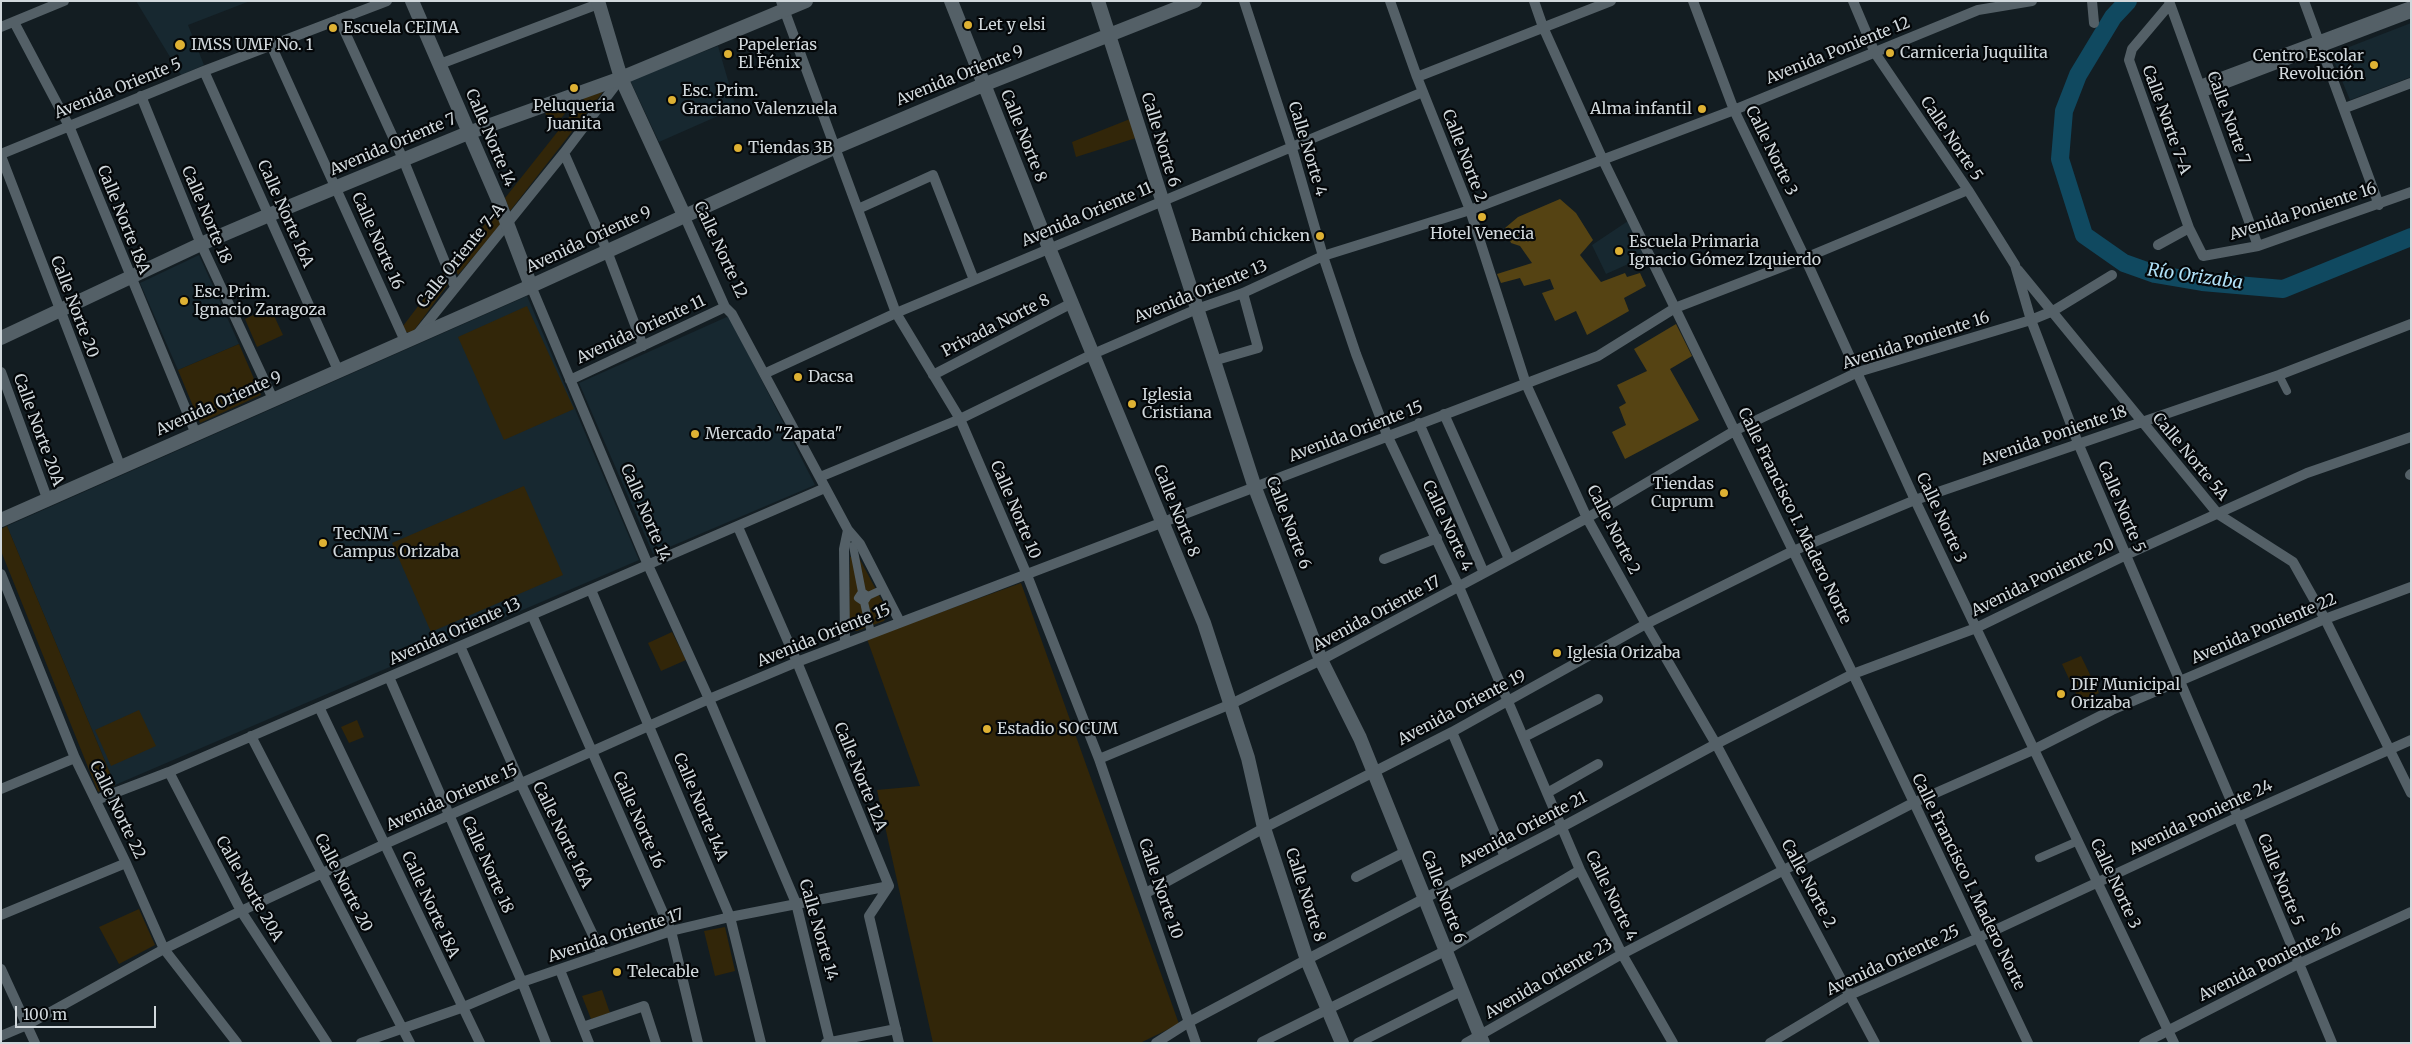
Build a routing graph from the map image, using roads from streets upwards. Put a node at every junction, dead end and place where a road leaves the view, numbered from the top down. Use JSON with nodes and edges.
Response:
{"nodes":[{"id":1,"x":64,"y":1,"type":"edge"},
{"id":2,"x":387,"y":1,"type":"edge"},
{"id":3,"x":412,"y":1,"type":"edge"},
{"id":4,"x":806,"y":1,"type":"edge"},
{"id":5,"x":951,"y":1,"type":"edge"},
{"id":6,"x":1098,"y":1,"type":"edge"},
{"id":7,"x":1195,"y":1,"type":"edge"},
{"id":8,"x":1244,"y":1,"type":"edge"},
{"id":9,"x":1390,"y":1,"type":"edge"},
{"id":10,"x":1534,"y":1,"type":"edge"},
{"id":11,"x":1611,"y":1,"type":"edge"},
{"id":12,"x":1693,"y":1,"type":"edge"},
{"id":13,"x":1853,"y":1,"type":"edge"},
{"id":14,"x":2032,"y":1,"type":"edge"},
{"id":15,"x":2092,"y":1,"type":"edge"},
{"id":16,"x":2304,"y":1,"type":"edge"},
{"id":17,"x":598,"y":2,"type":"edge"},
{"id":18,"x":2169,"y":2,"type":"edge"},
{"id":19,"x":782,"y":5,"type":"edge"},
{"id":20,"x":2411,"y":6,"type":"edge"},
{"id":21,"x":2411,"y":14,"type":"edge"},
{"id":22,"x":339,"y":19,"type":"junction"},
{"id":23,"x":14,"y":22,"type":"junction"},
{"id":24,"x":2094,"y":23,"type":"dead end"},
{"id":25,"x":1,"y":27,"type":"edge"},
{"id":26,"x":1543,"y":27,"type":"junction"},
{"id":27,"x":1109,"y":35,"type":"junction"},
{"id":28,"x":2320,"y":44,"type":"junction"},
{"id":29,"x":271,"y":45,"type":"junction"},
{"id":30,"x":1875,"y":53,"type":"junction"},
{"id":31,"x":440,"y":64,"type":"junction"},
{"id":32,"x":204,"y":70,"type":"junction"},
{"id":33,"x":1417,"y":76,"type":"junction"},
{"id":34,"x":621,"y":78,"type":"junction"},
{"id":35,"x":2411,"y":83,"type":"edge"},
{"id":36,"x":983,"y":85,"type":"junction"},
{"id":37,"x":2202,"y":89,"type":"junction"},
{"id":38,"x":1423,"y":92,"type":"junction"},
{"id":39,"x":141,"y":96,"type":"junction"},
{"id":40,"x":2344,"y":108,"type":"junction"},
{"id":41,"x":1734,"y":110,"type":"junction"},
{"id":42,"x":69,"y":126,"type":"junction"},
{"id":43,"x":468,"y":133,"type":"junction"},
{"id":44,"x":1291,"y":145,"type":"junction"},
{"id":45,"x":834,"y":148,"type":"junction"},
{"id":46,"x":564,"y":152,"type":"junction"},
{"id":47,"x":1,"y":155,"type":"edge"},
{"id":48,"x":403,"y":159,"type":"junction"},
{"id":49,"x":1603,"y":160,"type":"junction"},
{"id":50,"x":336,"y":188,"type":"junction"},
{"id":51,"x":1968,"y":190,"type":"junction"},
{"id":52,"x":2411,"y":192,"type":"edge"},
{"id":53,"x":1160,"y":200,"type":"junction"},
{"id":54,"x":2379,"y":205,"type":"junction"},
{"id":55,"x":858,"y":209,"type":"junction"},
{"id":56,"x":1470,"y":210,"type":"junction"},
{"id":57,"x":269,"y":215,"type":"junction"},
{"id":58,"x":684,"y":215,"type":"junction"},
{"id":59,"x":506,"y":222,"type":"junction"},
{"id":60,"x":2190,"y":228,"type":"junction"},
{"id":61,"x":201,"y":244,"type":"junction"},
{"id":62,"x":2158,"y":245,"type":"dead end"},
{"id":63,"x":2258,"y":246,"type":"junction"},
{"id":64,"x":1049,"y":248,"type":"junction"},
{"id":65,"x":607,"y":251,"type":"junction"},
{"id":66,"x":1323,"y":256,"type":"junction"},
{"id":67,"x":2202,"y":256,"type":"joint"},
{"id":68,"x":1805,"y":258,"type":"junction"},
{"id":69,"x":2015,"y":265,"type":"junction"},
{"id":70,"x":2112,"y":275,"type":"dead end"},
{"id":71,"x":129,"y":277,"type":"junction"},
{"id":72,"x":974,"y":280,"type":"junction"},
{"id":73,"x":531,"y":286,"type":"junction"},
{"id":74,"x":455,"y":287,"type":"junction"},
{"id":75,"x":1243,"y":294,"type":"junction"},
{"id":76,"x":1072,"y":303,"type":"junction"},
{"id":77,"x":725,"y":307,"type":"junction"},
{"id":78,"x":1197,"y":308,"type":"junction"},
{"id":79,"x":1675,"y":308,"type":"junction"},
{"id":80,"x":59,"y":310,"type":"junction"},
{"id":81,"x":2053,"y":311,"type":"junction"},
{"id":82,"x":896,"y":313,"type":"junction"},
{"id":83,"x":2031,"y":320,"type":"junction"},
{"id":84,"x":2411,"y":324,"type":"edge"},
{"id":85,"x":1,"y":338,"type":"edge"},
{"id":86,"x":411,"y":338,"type":"junction"},
{"id":87,"x":643,"y":346,"type":"junction"},
{"id":88,"x":1093,"y":354,"type":"junction"},
{"id":89,"x":1213,"y":361,"type":"junction"},
{"id":90,"x":338,"y":370,"type":"junction"},
{"id":91,"x":1,"y":372,"type":"edge"},
{"id":92,"x":1858,"y":372,"type":"junction"},
{"id":93,"x":766,"y":373,"type":"junction"},
{"id":94,"x":2279,"y":374,"type":"junction"},
{"id":95,"x":933,"y":375,"type":"junction"},
{"id":96,"x":570,"y":380,"type":"junction"},
{"id":97,"x":1526,"y":384,"type":"junction"},
{"id":98,"x":2286,"y":392,"type":"dead end"},
{"id":99,"x":273,"y":399,"type":"junction"},
{"id":100,"x":1444,"y":414,"type":"junction"},
{"id":101,"x":960,"y":419,"type":"junction"},
{"id":102,"x":2142,"y":422,"type":"junction"},
{"id":103,"x":1419,"y":423,"type":"junction"},
{"id":104,"x":1736,"y":430,"type":"junction"},
{"id":105,"x":196,"y":434,"type":"junction"},
{"id":106,"x":1387,"y":435,"type":"junction"},
{"id":107,"x":2411,"y":437,"type":"edge"},
{"id":108,"x":2078,"y":443,"type":"junction"},
{"id":109,"x":120,"y":468,"type":"junction"},
{"id":110,"x":820,"y":477,"type":"junction"},
{"id":111,"x":825,"y":488,"type":"junction"},
{"id":112,"x":1255,"y":488,"type":"junction"},
{"id":113,"x":48,"y":498,"type":"junction"},
{"id":114,"x":1915,"y":500,"type":"junction"},
{"id":115,"x":2218,"y":514,"type":"junction"},
{"id":116,"x":1587,"y":518,"type":"junction"},
{"id":117,"x":1,"y":520,"type":"edge"},
{"id":118,"x":1161,"y":522,"type":"junction"},
{"id":119,"x":738,"y":527,"type":"junction"},
{"id":120,"x":848,"y":530,"type":"junction"},
{"id":121,"x":1437,"y":538,"type":"junction"},
{"id":122,"x":853,"y":546,"type":"junction"},
{"id":123,"x":1794,"y":551,"type":"junction"},
{"id":124,"x":2126,"y":556,"type":"junction"},
{"id":125,"x":1384,"y":559,"type":"dead end"},
{"id":126,"x":1509,"y":559,"type":"junction"},
{"id":127,"x":648,"y":565,"type":"junction"},
{"id":128,"x":1484,"y":573,"type":"junction"},
{"id":129,"x":1,"y":574,"type":"edge"},
{"id":130,"x":1027,"y":575,"type":"junction"},
{"id":131,"x":2411,"y":587,"type":"edge"},
{"id":132,"x":883,"y":588,"type":"junction"},
{"id":133,"x":1459,"y":588,"type":"junction"},
{"id":134,"x":591,"y":590,"type":"junction"},
{"id":135,"x":4,"y":591,"type":"edge"},
{"id":136,"x":863,"y":597,"type":"junction"},
{"id":137,"x":844,"y":598,"type":"junction"},
{"id":138,"x":532,"y":615,"type":"junction"},
{"id":139,"x":2325,"y":619,"type":"junction"},
{"id":140,"x":900,"y":622,"type":"junction"},
{"id":141,"x":1646,"y":624,"type":"junction"},
{"id":142,"x":1976,"y":628,"type":"junction"},
{"id":143,"x":871,"y":633,"type":"junction"},
{"id":144,"x":845,"y":643,"type":"junction"},
{"id":145,"x":460,"y":646,"type":"junction"},
{"id":146,"x":1321,"y":660,"type":"junction"},
{"id":147,"x":797,"y":662,"type":"junction"},
{"id":148,"x":1853,"y":674,"type":"junction"},
{"id":149,"x":389,"y":677,"type":"junction"},
{"id":150,"x":2179,"y":682,"type":"junction"},
{"id":151,"x":709,"y":699,"type":"junction"},
{"id":152,"x":1598,"y":699,"type":"dead end"},
{"id":153,"x":1507,"y":701,"type":"junction"},
{"id":154,"x":1231,"y":704,"type":"junction"},
{"id":155,"x":319,"y":707,"type":"junction"},
{"id":156,"x":650,"y":726,"type":"junction"},
{"id":157,"x":1452,"y":732,"type":"junction"},
{"id":158,"x":251,"y":736,"type":"junction"},
{"id":159,"x":1524,"y":737,"type":"junction"},
{"id":160,"x":2411,"y":740,"type":"edge"},
{"id":161,"x":1716,"y":744,"type":"junction"},
{"id":162,"x":2033,"y":750,"type":"junction"},
{"id":163,"x":2390,"y":750,"type":"junction"},
{"id":164,"x":592,"y":753,"type":"junction"},
{"id":165,"x":76,"y":758,"type":"junction"},
{"id":166,"x":1099,"y":758,"type":"junction"},
{"id":167,"x":1598,"y":764,"type":"dead end"},
{"id":168,"x":169,"y":772,"type":"junction"},
{"id":169,"x":1374,"y":772,"type":"junction"},
{"id":170,"x":521,"y":784,"type":"junction"},
{"id":171,"x":1,"y":789,"type":"edge"},
{"id":172,"x":1547,"y":792,"type":"junction"},
{"id":173,"x":2411,"y":793,"type":"edge"},
{"id":174,"x":96,"y":800,"type":"junction"},
{"id":175,"x":1913,"y":803,"type":"junction"},
{"id":176,"x":449,"y":816,"type":"junction"},
{"id":177,"x":2238,"y":817,"type":"junction"},
{"id":178,"x":1264,"y":828,"type":"junction"},
{"id":179,"x":1562,"y":828,"type":"junction"},
{"id":180,"x":2078,"y":841,"type":"junction"},
{"id":181,"x":385,"y":844,"type":"junction"},
{"id":182,"x":1407,"y":851,"type":"junction"},
{"id":183,"x":1505,"y":857,"type":"junction"},
{"id":184,"x":2039,"y":858,"type":"dead end"},
{"id":185,"x":126,"y":863,"type":"junction"},
{"id":186,"x":1783,"y":869,"type":"junction"},
{"id":187,"x":1580,"y":870,"type":"junction"},
{"id":188,"x":321,"y":875,"type":"junction"},
{"id":189,"x":1356,"y":877,"type":"dead end"},
{"id":190,"x":2097,"y":882,"type":"junction"},
{"id":191,"x":889,"y":886,"type":"junction"},
{"id":192,"x":1146,"y":893,"type":"junction"},
{"id":193,"x":1426,"y":898,"type":"junction"},
{"id":194,"x":796,"y":903,"type":"junction"},
{"id":195,"x":241,"y":911,"type":"junction"},
{"id":196,"x":2411,"y":912,"type":"edge"},
{"id":197,"x":1,"y":915,"type":"edge"},
{"id":198,"x":730,"y":917,"type":"junction"},
{"id":199,"x":671,"y":931,"type":"junction"},
{"id":200,"x":1978,"y":938,"type":"junction"},
{"id":201,"x":164,"y":949,"type":"junction"},
{"id":202,"x":1445,"y":951,"type":"junction"},
{"id":203,"x":602,"y":954,"type":"junction"},
{"id":204,"x":1622,"y":954,"type":"junction"},
{"id":205,"x":1307,"y":960,"type":"junction"},
{"id":206,"x":2298,"y":964,"type":"junction"},
{"id":207,"x":1,"y":969,"type":"edge"},
{"id":208,"x":560,"y":970,"type":"junction"},
{"id":209,"x":522,"y":982,"type":"junction"},
{"id":210,"x":1461,"y":991,"type":"junction"},
{"id":211,"x":1850,"y":995,"type":"junction"},
{"id":212,"x":462,"y":1008,"type":"junction"},
{"id":213,"x":1328,"y":1009,"type":"junction"},
{"id":214,"x":1190,"y":1022,"type":"junction"},
{"id":215,"x":27,"y":1025,"type":"junction"},
{"id":216,"x":583,"y":1027,"type":"junction"},
{"id":217,"x":401,"y":1028,"type":"junction"},
{"id":218,"x":896,"y":1029,"type":"junction"},
{"id":219,"x":2168,"y":1030,"type":"junction"},
{"id":220,"x":1,"y":1036,"type":"edge"},
{"id":221,"x":1482,"y":1039,"type":"edge"},
{"id":222,"x":829,"y":1042,"type":"edge"},
{"id":223,"x":1262,"y":1042,"type":"edge"},
{"id":224,"x":35,"y":1043,"type":"edge"},
{"id":225,"x":237,"y":1043,"type":"edge"},
{"id":226,"x":327,"y":1043,"type":"edge"},
{"id":227,"x":362,"y":1043,"type":"edge"},
{"id":228,"x":410,"y":1043,"type":"edge"},
{"id":229,"x":480,"y":1043,"type":"edge"},
{"id":230,"x":546,"y":1043,"type":"edge"},
{"id":231,"x":589,"y":1043,"type":"edge"},
{"id":232,"x":656,"y":1043,"type":"edge"},
{"id":233,"x":698,"y":1043,"type":"edge"},
{"id":234,"x":761,"y":1043,"type":"edge"},
{"id":235,"x":899,"y":1043,"type":"edge"},
{"id":236,"x":1156,"y":1043,"type":"edge"},
{"id":237,"x":1196,"y":1043,"type":"edge"},
{"id":238,"x":1342,"y":1043,"type":"edge"},
{"id":239,"x":1358,"y":1043,"type":"edge"},
{"id":240,"x":1466,"y":1043,"type":"edge"},
{"id":241,"x":1673,"y":1043,"type":"edge"},
{"id":242,"x":1770,"y":1043,"type":"edge"},
{"id":243,"x":1875,"y":1043,"type":"edge"},
{"id":244,"x":2028,"y":1043,"type":"edge"},
{"id":245,"x":2144,"y":1043,"type":"edge"},
{"id":246,"x":2174,"y":1043,"type":"edge"},
{"id":247,"x":2332,"y":1043,"type":"edge"}],
"edges":[{"from":1,"to":23,"type":"street"},
{"from":2,"to":22,"type":"street","name":"Avenida Oriente 5"},
{"from":3,"to":31,"type":"street","name":"Calle Norte 14"},
{"from":4,"to":19,"type":"street","name":"Avenida Oriente 7"},
{"from":5,"to":36,"type":"street","name":"Calle Norte 8"},
{"from":6,"to":27,"type":"street","name":"Calle Norte 6"},
{"from":7,"to":27,"type":"street","name":"Avenida Oriente 9"},
{"from":8,"to":44,"type":"street","name":"Calle Norte 4"},
{"from":9,"to":33,"type":"street","name":"Calle Norte 2"},
{"from":10,"to":26,"type":"street","name":"Calle Francisco I. Madero Norte"},
{"from":11,"to":26,"type":"street"},
{"from":12,"to":41,"type":"street","name":"Calle Norte 3"},
{"from":13,"to":30,"type":"street","name":"Calle Norte 5"},
{"from":14,"to":30,"type":"street","name":"Avenida Poniente 12"},
{"from":15,"to":24,"type":"street"},
{"from":16,"to":28,"type":"street"},
{"from":17,"to":31,"type":"street"},
{"from":17,"to":34,"type":"street","name":"Calle Norte 12"},
{"from":18,"to":37,"type":"street","name":"Calle Norte 7"},
{"from":18,"to":60,"type":"street","name":"Calle Norte 7-A"},
{"from":19,"to":34,"type":"street","name":"Avenida Oriente 7"},
{"from":19,"to":45,"type":"street","name":"Calle Norte 10"},
{"from":20,"to":28,"type":"street"},
{"from":21,"to":28,"type":"street"},
{"from":22,"to":29,"type":"street","name":"Avenida Oriente 5"},
{"from":22,"to":48,"type":"street"},
{"from":23,"to":25,"type":"street"},
{"from":23,"to":42,"type":"street","name":"Calle Norte 18A"},
{"from":26,"to":33,"type":"street"},
{"from":26,"to":49,"type":"street","name":"Calle Francisco I. Madero Norte"},
{"from":27,"to":36,"type":"street","name":"Avenida Oriente 9"},
{"from":27,"to":53,"type":"street","name":"Calle Norte 6"},
{"from":28,"to":37,"type":"street"},
{"from":28,"to":40,"type":"street"},
{"from":29,"to":32,"type":"street","name":"Avenida Oriente 5"},
{"from":29,"to":50,"type":"street","name":"Calle Norte 16"},
{"from":30,"to":41,"type":"street","name":"Avenida Poniente 12"},
{"from":30,"to":51,"type":"street","name":"Calle Norte 5"},
{"from":31,"to":43,"type":"street","name":"Calle Norte 14"},
{"from":32,"to":39,"type":"street","name":"Avenida Oriente 5"},
{"from":32,"to":57,"type":"street","name":"Calle Norte 16A"},
{"from":33,"to":38,"type":"street","name":"Calle Norte 2"},
{"from":34,"to":43,"type":"street","name":"Avenida Oriente 7"},
{"from":34,"to":46,"type":"street","name":"Calle Oriente 7-A"},
{"from":34,"to":58,"type":"street","name":"Calle Norte 12"},
{"from":35,"to":40,"type":"street"},
{"from":36,"to":45,"type":"street","name":"Avenida Oriente 9"},
{"from":36,"to":64,"type":"street","name":"Calle Norte 8"},
{"from":37,"to":63,"type":"street","name":"Calle Norte 7"},
{"from":38,"to":44,"type":"street","name":"Avenida Oriente 11"},
{"from":38,"to":56,"type":"street","name":"Calle Norte 2"},
{"from":39,"to":42,"type":"street","name":"Avenida Oriente 5"},
{"from":39,"to":61,"type":"street","name":"Calle Norte 18"},
{"from":40,"to":54,"type":"street"},
{"from":41,"to":49,"type":"street","name":"Avenida Poniente 12"},
{"from":41,"to":68,"type":"street","name":"Calle Norte 3"},
{"from":42,"to":47,"type":"street","name":"Avenida Oriente 5"},
{"from":42,"to":71,"type":"street","name":"Calle Norte 18A"},
{"from":43,"to":48,"type":"street","name":"Avenida Oriente 7"},
{"from":43,"to":59,"type":"street","name":"Calle Norte 14"},
{"from":44,"to":53,"type":"street","name":"Avenida Oriente 11"},
{"from":44,"to":66,"type":"street","name":"Calle Norte 4"},
{"from":45,"to":55,"type":"street","name":"Calle Norte 10"},
{"from":45,"to":58,"type":"street","name":"Avenida Oriente 9"},
{"from":46,"to":59,"type":"street","name":"Calle Oriente 7-A"},
{"from":46,"to":65,"type":"street"},
{"from":47,"to":80,"type":"street","name":"Calle Norte 20"},
{"from":48,"to":50,"type":"street","name":"Avenida Oriente 7"},
{"from":48,"to":74,"type":"street"},
{"from":49,"to":56,"type":"street","name":"Avenida Oriente 13"},
{"from":49,"to":79,"type":"street","name":"Calle Francisco I. Madero Norte"},
{"from":50,"to":57,"type":"street","name":"Avenida Oriente 7"},
{"from":50,"to":86,"type":"street","name":"Calle Norte 16"},
{"from":51,"to":68,"type":"street","name":"Avenida Oriente 15"},
{"from":51,"to":69,"type":"street","name":"Calle Norte 5"},
{"from":52,"to":54,"type":"street","name":"Avenida Poniente 16"},
{"from":53,"to":64,"type":"street","name":"Avenida Oriente 11"},
{"from":53,"to":78,"type":"street","name":"Calle Norte 6"},
{"from":54,"to":63,"type":"street","name":"Avenida Poniente 16"},
{"from":55,"to":72,"type":"street"},
{"from":55,"to":82,"type":"street","name":"Calle Norte 10"},
{"from":56,"to":66,"type":"street","name":"Avenida Oriente 13"},
{"from":56,"to":97,"type":"street","name":"Calle Norte 2"},
{"from":57,"to":61,"type":"street","name":"Avenida Oriente 7"},
{"from":57,"to":90,"type":"street","name":"Calle Norte 16A"},
{"from":58,"to":65,"type":"street","name":"Avenida Oriente 9"},
{"from":58,"to":77,"type":"street","name":"Calle Norte 12"},
{"from":59,"to":73,"type":"street","name":"Calle Norte 14"},
{"from":59,"to":74,"type":"street","name":"Calle Oriente 7-A"},
{"from":60,"to":62,"type":"street"},
{"from":60,"to":67,"type":"street","name":"Calle Norte 7-A"},
{"from":61,"to":71,"type":"street","name":"Avenida Oriente 7"},
{"from":61,"to":99,"type":"street","name":"Calle Norte 18"},
{"from":63,"to":67,"type":"street","name":"Avenida Poniente 16"},
{"from":64,"to":72,"type":"street","name":"Avenida Oriente 11"},
{"from":64,"to":76,"type":"street","name":"Calle Norte 8"},
{"from":65,"to":73,"type":"street","name":"Avenida Oriente 9"},
{"from":65,"to":87,"type":"street"},
{"from":66,"to":75,"type":"street","name":"Avenida Oriente 13"},
{"from":66,"to":106,"type":"street","name":"Calle Norte 4"},
{"from":68,"to":79,"type":"street","name":"Avenida Oriente 15"},
{"from":68,"to":92,"type":"street","name":"Calle Norte 3"},
{"from":69,"to":81,"type":"street","name":"Calle Norte 5A"},
{"from":69,"to":83,"type":"street","name":"Calle Norte 5"},
{"from":70,"to":81,"type":"street","name":"Avenida Poniente 16"},
{"from":71,"to":80,"type":"street","name":"Avenida Oriente 7"},
{"from":71,"to":105,"type":"street","name":"Calle Norte 18A"},
{"from":72,"to":82,"type":"street","name":"Avenida Oriente 11"},
{"from":73,"to":86,"type":"street","name":"Avenida Oriente 9"},
{"from":73,"to":96,"type":"street","name":"Calle Norte 14"},
{"from":74,"to":86,"type":"street","name":"Calle Oriente 7-A"},
{"from":75,"to":78,"type":"street","name":"Avenida Oriente 13"},
{"from":75,"to":89,"type":"street"},
{"from":76,"to":88,"type":"street","name":"Calle Norte 8"},
{"from":76,"to":95,"type":"street","name":"Privada Norte 8"},
{"from":77,"to":87,"type":"street","name":"Avenida Oriente 11"},
{"from":77,"to":93,"type":"street","name":"Calle Norte 12"},
{"from":78,"to":88,"type":"street","name":"Avenida Oriente 13"},
{"from":78,"to":89,"type":"street","name":"Calle Norte 6"},
{"from":79,"to":97,"type":"street","name":"Avenida Oriente 15"},
{"from":79,"to":104,"type":"street","name":"Calle Francisco I. Madero Norte"},
{"from":80,"to":85,"type":"street","name":"Avenida Oriente 7"},
{"from":80,"to":109,"type":"street","name":"Calle Norte 20"},
{"from":81,"to":83,"type":"street","name":"Avenida Poniente 16"},
{"from":81,"to":102,"type":"street","name":"Calle Norte 5A"},
{"from":82,"to":93,"type":"street","name":"Avenida Oriente 11"},
{"from":82,"to":95,"type":"street","name":"Calle Norte 10"},
{"from":83,"to":92,"type":"street","name":"Avenida Poniente 16"},
{"from":83,"to":108,"type":"street","name":"Calle Norte 5"},
{"from":84,"to":94,"type":"street","name":"Avenida Poniente 18"},
{"from":86,"to":90,"type":"street","name":"Avenida Oriente 9"},
{"from":87,"to":96,"type":"street","name":"Avenida Oriente 11"},
{"from":88,"to":101,"type":"street","name":"Avenida Oriente 13"},
{"from":88,"to":118,"type":"street","name":"Calle Norte 8"},
{"from":89,"to":112,"type":"street","name":"Calle Norte 6"},
{"from":90,"to":99,"type":"street","name":"Avenida Oriente 9"},
{"from":91,"to":113,"type":"street","name":"Calle Norte 20A"},
{"from":92,"to":104,"type":"street","name":"Avenida Poniente 16"},
{"from":92,"to":114,"type":"street","name":"Calle Norte 3"},
{"from":93,"to":110,"type":"street","name":"Calle Norte 12"},
{"from":94,"to":98,"type":"street"},
{"from":94,"to":102,"type":"street","name":"Avenida Poniente 18"},
{"from":95,"to":101,"type":"street","name":"Calle Norte 10"},
{"from":96,"to":127,"type":"street","name":"Calle Norte 14"},
{"from":97,"to":100,"type":"street","name":"Avenida Oriente 15"},
{"from":97,"to":116,"type":"street","name":"Calle Norte 2"},
{"from":99,"to":105,"type":"street","name":"Avenida Oriente 9"},
{"from":100,"to":103,"type":"street","name":"Avenida Oriente 15"},
{"from":100,"to":126,"type":"street"},
{"from":101,"to":110,"type":"street","name":"Avenida Oriente 13"},
{"from":101,"to":130,"type":"street","name":"Calle Norte 10"},
{"from":102,"to":108,"type":"street","name":"Avenida Poniente 18"},
{"from":102,"to":115,"type":"street","name":"Calle Norte 5A"},
{"from":103,"to":106,"type":"street","name":"Avenida Oriente 15"},
{"from":103,"to":128,"type":"street"},
{"from":104,"to":116,"type":"street","name":"Avenida Oriente 17"},
{"from":104,"to":123,"type":"street","name":"Calle Francisco I. Madero Norte"},
{"from":105,"to":109,"type":"street","name":"Avenida Oriente 9"},
{"from":106,"to":112,"type":"street","name":"Avenida Oriente 15"},
{"from":106,"to":121,"type":"street","name":"Calle Norte 4"},
{"from":107,"to":115,"type":"street","name":"Avenida Poniente 20"},
{"from":108,"to":114,"type":"street","name":"Avenida Poniente 18"},
{"from":108,"to":124,"type":"street","name":"Calle Norte 5"},
{"from":109,"to":113,"type":"street","name":"Avenida Oriente 9"},
{"from":110,"to":111,"type":"street","name":"Calle Norte 12"},
{"from":111,"to":119,"type":"street","name":"Avenida Oriente 13"},
{"from":111,"to":120,"type":"street","name":"Calle Norte 12"},
{"from":112,"to":118,"type":"street","name":"Avenida Oriente 15"},
{"from":112,"to":146,"type":"street","name":"Calle Norte 6"},
{"from":113,"to":117,"type":"street","name":"Avenida Oriente 9"},
{"from":114,"to":123,"type":"street","name":"Avenida Poniente 18"},
{"from":114,"to":142,"type":"street","name":"Calle Norte 3"},
{"from":115,"to":124,"type":"street","name":"Avenida Poniente 20"},
{"from":115,"to":139,"type":"street","name":"Calle Norte 5A"},
{"from":116,"to":126,"type":"street","name":"Avenida Oriente 17"},
{"from":116,"to":141,"type":"street","name":"Calle Norte 2"},
{"from":118,"to":130,"type":"street","name":"Avenida Oriente 15"},
{"from":118,"to":154,"type":"street","name":"Calle Norte 8"},
{"from":119,"to":127,"type":"street","name":"Avenida Oriente 13"},
{"from":119,"to":147,"type":"street","name":"Calle Norte 12A"},
{"from":120,"to":122,"type":"street"},
{"from":120,"to":122,"type":"street","name":"Calle Norte 12"},
{"from":121,"to":125,"type":"street"},
{"from":121,"to":133,"type":"street","name":"Calle Norte 4"},
{"from":122,"to":132,"type":"street","name":"Calle Norte 12"},
{"from":122,"to":136,"type":"street"},
{"from":122,"to":137,"type":"street"},
{"from":123,"to":141,"type":"street","name":"Avenida Oriente 19"},
{"from":123,"to":148,"type":"street","name":"Calle Francisco I. Madero Norte"},
{"from":124,"to":142,"type":"street","name":"Avenida Poniente 20"},
{"from":124,"to":150,"type":"street","name":"Calle Norte 5"},
{"from":126,"to":128,"type":"street","name":"Avenida Oriente 17"},
{"from":127,"to":134,"type":"street","name":"Avenida Oriente 13"},
{"from":127,"to":151,"type":"street","name":"Calle Norte 14"},
{"from":128,"to":133,"type":"street","name":"Avenida Oriente 17"},
{"from":129,"to":135,"type":"street","name":"Calle Norte 22"},
{"from":130,"to":140,"type":"street","name":"Avenida Oriente 15"},
{"from":130,"to":166,"type":"street","name":"Calle Norte 10"},
{"from":131,"to":139,"type":"street","name":"Avenida Poniente 22"},
{"from":132,"to":136,"type":"street"},
{"from":132,"to":140,"type":"street","name":"Calle Norte 12"},
{"from":133,"to":146,"type":"street","name":"Avenida Oriente 17"},
{"from":133,"to":153,"type":"street","name":"Calle Norte 4"},
{"from":134,"to":138,"type":"street","name":"Avenida Oriente 13"},
{"from":134,"to":156,"type":"street","name":"Calle Norte 14A"},
{"from":135,"to":165,"type":"street","name":"Calle Norte 22"},
{"from":136,"to":137,"type":"street"},
{"from":136,"to":143,"type":"street"},
{"from":137,"to":144,"type":"street"},
{"from":138,"to":145,"type":"street","name":"Avenida Oriente 13"},
{"from":138,"to":164,"type":"street","name":"Calle Norte 16"},
{"from":139,"to":150,"type":"street","name":"Avenida Poniente 22"},
{"from":139,"to":163,"type":"street","name":"Calle Norte 5A"},
{"from":140,"to":143,"type":"street","name":"Avenida Oriente 15"},
{"from":141,"to":153,"type":"street","name":"Avenida Oriente 19"},
{"from":141,"to":161,"type":"street","name":"Calle Norte 2"},
{"from":142,"to":148,"type":"street","name":"Avenida Poniente 20"},
{"from":142,"to":162,"type":"street","name":"Calle Norte 3"},
{"from":143,"to":144,"type":"street","name":"Avenida Oriente 15"},
{"from":144,"to":147,"type":"street","name":"Avenida Oriente 15"},
{"from":145,"to":149,"type":"street","name":"Avenida Oriente 13"},
{"from":145,"to":170,"type":"street","name":"Calle Norte 16A"},
{"from":146,"to":154,"type":"street","name":"Avenida Oriente 17"},
{"from":146,"to":169,"type":"street","name":"Calle Norte 6"},
{"from":147,"to":151,"type":"street","name":"Avenida Oriente 15"},
{"from":147,"to":191,"type":"street","name":"Calle Norte 12A"},
{"from":148,"to":161,"type":"street","name":"Avenida Oriente 21"},
{"from":148,"to":175,"type":"street","name":"Calle Francisco I. Madero Norte"},
{"from":149,"to":155,"type":"street","name":"Avenida Oriente 13"},
{"from":149,"to":176,"type":"street","name":"Calle Norte 18"},
{"from":150,"to":162,"type":"street","name":"Avenida Poniente 22"},
{"from":150,"to":177,"type":"street","name":"Calle Norte 5"},
{"from":151,"to":156,"type":"street","name":"Avenida Oriente 15"},
{"from":151,"to":194,"type":"street","name":"Calle Norte 14"},
{"from":152,"to":159,"type":"street"},
{"from":153,"to":157,"type":"street","name":"Avenida Oriente 19"},
{"from":153,"to":159,"type":"street","name":"Calle Norte 4"},
{"from":154,"to":166,"type":"street","name":"Avenida Oriente 17"},
{"from":154,"to":178,"type":"street","name":"Calle Norte 8"},
{"from":155,"to":158,"type":"street","name":"Avenida Oriente 13"},
{"from":155,"to":181,"type":"street","name":"Calle Norte 18A"},
{"from":156,"to":164,"type":"street","name":"Avenida Oriente 15"},
{"from":156,"to":198,"type":"street","name":"Calle Norte 14A"},
{"from":157,"to":169,"type":"street","name":"Avenida Oriente 19"},
{"from":157,"to":183,"type":"street"},
{"from":158,"to":168,"type":"street","name":"Avenida Oriente 13"},
{"from":158,"to":188,"type":"street","name":"Calle Norte 20"},
{"from":159,"to":172,"type":"street","name":"Calle Norte 4"},
{"from":160,"to":163,"type":"street","name":"Avenida Poniente 24"},
{"from":161,"to":179,"type":"street","name":"Avenida Oriente 21"},
{"from":161,"to":186,"type":"street","name":"Calle Norte 2"},
{"from":162,"to":175,"type":"street","name":"Avenida Poniente 22"},
{"from":162,"to":180,"type":"street","name":"Calle Norte 3"},
{"from":163,"to":173,"type":"street","name":"Calle Norte 5A"},
{"from":163,"to":177,"type":"street","name":"Avenida Poniente 24"},
{"from":164,"to":170,"type":"street","name":"Avenida Oriente 15"},
{"from":164,"to":199,"type":"street","name":"Calle Norte 16"},
{"from":165,"to":171,"type":"street"},
{"from":165,"to":174,"type":"street","name":"Calle Norte 22"},
{"from":166,"to":192,"type":"street","name":"Calle Norte 10"},
{"from":167,"to":172,"type":"street"},
{"from":168,"to":174,"type":"street","name":"Avenida Oriente 13"},
{"from":168,"to":195,"type":"street","name":"Calle Norte 20A"},
{"from":169,"to":178,"type":"street","name":"Avenida Oriente 19"},
{"from":169,"to":182,"type":"street","name":"Calle Norte 6"},
{"from":170,"to":176,"type":"street","name":"Avenida Oriente 15"},
{"from":170,"to":203,"type":"street","name":"Calle Norte 16A"},
{"from":172,"to":179,"type":"street","name":"Calle Norte 4"},
{"from":174,"to":185,"type":"street","name":"Calle Norte 22"},
{"from":175,"to":186,"type":"street","name":"Avenida Oriente 23"},
{"from":175,"to":200,"type":"street","name":"Calle Francisco I. Madero Norte"},
{"from":176,"to":181,"type":"street","name":"Avenida Oriente 15"},
{"from":176,"to":209,"type":"street","name":"Calle Norte 18"},
{"from":177,"to":190,"type":"street","name":"Avenida Poniente 24"},
{"from":177,"to":206,"type":"street","name":"Calle Norte 5"},
{"from":178,"to":192,"type":"street","name":"Avenida Oriente 19"},
{"from":178,"to":205,"type":"street","name":"Calle Norte 8"},
{"from":179,"to":183,"type":"street","name":"Avenida Oriente 21"},
{"from":179,"to":187,"type":"street","name":"Calle Norte 4"},
{"from":180,"to":184,"type":"street"},
{"from":180,"to":190,"type":"street","name":"Calle Norte 3"},
{"from":181,"to":188,"type":"street","name":"Avenida Oriente 15"},
{"from":181,"to":212,"type":"street","name":"Calle Norte 18A"},
{"from":182,"to":189,"type":"street"},
{"from":182,"to":193,"type":"street","name":"Calle Norte 6"},
{"from":183,"to":193,"type":"street","name":"Avenida Oriente 21"},
{"from":185,"to":197,"type":"street"},
{"from":185,"to":201,"type":"street","name":"Calle Norte 22"},
{"from":186,"to":204,"type":"street","name":"Avenida Oriente 23"},
{"from":186,"to":211,"type":"street","name":"Calle Norte 2"},
{"from":187,"to":202,"type":"street"},
{"from":187,"to":204,"type":"street","name":"Calle Norte 4"},
{"from":188,"to":195,"type":"street","name":"Avenida Oriente 15"},
{"from":188,"to":217,"type":"street","name":"Calle Norte 20"},
{"from":190,"to":200,"type":"street","name":"Avenida Poniente 24"},
{"from":190,"to":219,"type":"street","name":"Calle Norte 3"},
{"from":191,"to":194,"type":"street","name":"Avenida Oriente 17"},
{"from":191,"to":218,"type":"street"},
{"from":192,"to":214,"type":"street","name":"Calle Norte 10"},
{"from":193,"to":202,"type":"street","name":"Calle Norte 6"},
{"from":193,"to":205,"type":"street","name":"Avenida Oriente 21"},
{"from":194,"to":198,"type":"street","name":"Avenida Oriente 17"},
{"from":194,"to":222,"type":"street","name":"Calle Norte 14"},
{"from":195,"to":201,"type":"street","name":"Avenida Oriente 15"},
{"from":195,"to":226,"type":"street","name":"Calle Norte 20A"},
{"from":196,"to":206,"type":"street","name":"Avenida Poniente 26"},
{"from":198,"to":199,"type":"street","name":"Avenida Oriente 17"},
{"from":198,"to":234,"type":"street","name":"Calle Norte 14A"},
{"from":199,"to":203,"type":"street","name":"Avenida Oriente 17"},
{"from":199,"to":233,"type":"street","name":"Calle Norte 16"},
{"from":200,"to":211,"type":"street","name":"Avenida Oriente 25"},
{"from":200,"to":244,"type":"street","name":"Calle Francisco I. Madero Norte"},
{"from":201,"to":215,"type":"street","name":"Avenida Oriente 15"},
{"from":201,"to":225,"type":"street","name":"Calle Norte 22"},
{"from":202,"to":210,"type":"street","name":"Calle Norte 6"},
{"from":202,"to":213,"type":"street"},
{"from":203,"to":208,"type":"street","name":"Avenida Oriente 17"},
{"from":204,"to":221,"type":"street","name":"Avenida Oriente 23"},
{"from":204,"to":241,"type":"street","name":"Calle Norte 4"},
{"from":205,"to":213,"type":"street","name":"Calle Norte 8"},
{"from":205,"to":214,"type":"street","name":"Avenida Oriente 21"},
{"from":206,"to":219,"type":"street","name":"Avenida Poniente 26"},
{"from":206,"to":247,"type":"street","name":"Calle Norte 5"},
{"from":207,"to":215,"type":"street"},
{"from":208,"to":209,"type":"street","name":"Avenida Oriente 17"},
{"from":208,"to":216,"type":"street"},
{"from":209,"to":212,"type":"street","name":"Avenida Oriente 17"},
{"from":209,"to":230,"type":"street","name":"Calle Norte 18"},
{"from":210,"to":221,"type":"street","name":"Calle Norte 6"},
{"from":210,"to":239,"type":"street"},
{"from":211,"to":242,"type":"street","name":"Avenida Oriente 25"},
{"from":211,"to":243,"type":"street","name":"Calle Norte 2"},
{"from":212,"to":217,"type":"street","name":"Avenida Oriente 17"},
{"from":212,"to":229,"type":"street","name":"Calle Norte 18A"},
{"from":213,"to":223,"type":"street"},
{"from":213,"to":238,"type":"street","name":"Calle Norte 8"},
{"from":214,"to":236,"type":"street","name":"Avenida Oriente 21"},
{"from":214,"to":237,"type":"street","name":"Calle Norte 10"},
{"from":215,"to":220,"type":"street","name":"Avenida Oriente 15"},
{"from":215,"to":224,"type":"street"},
{"from":216,"to":231,"type":"street"},
{"from":216,"to":232,"type":"street"},
{"from":217,"to":227,"type":"street","name":"Avenida Oriente 17"},
{"from":217,"to":228,"type":"street","name":"Calle Norte 20"},
{"from":218,"to":222,"type":"street"},
{"from":218,"to":235,"type":"street"},
{"from":219,"to":245,"type":"street","name":"Avenida Poniente 26"},
{"from":219,"to":246,"type":"street","name":"Calle Norte 3"},
{"from":221,"to":240,"type":"street","name":"Avenida Oriente 23"}]}
